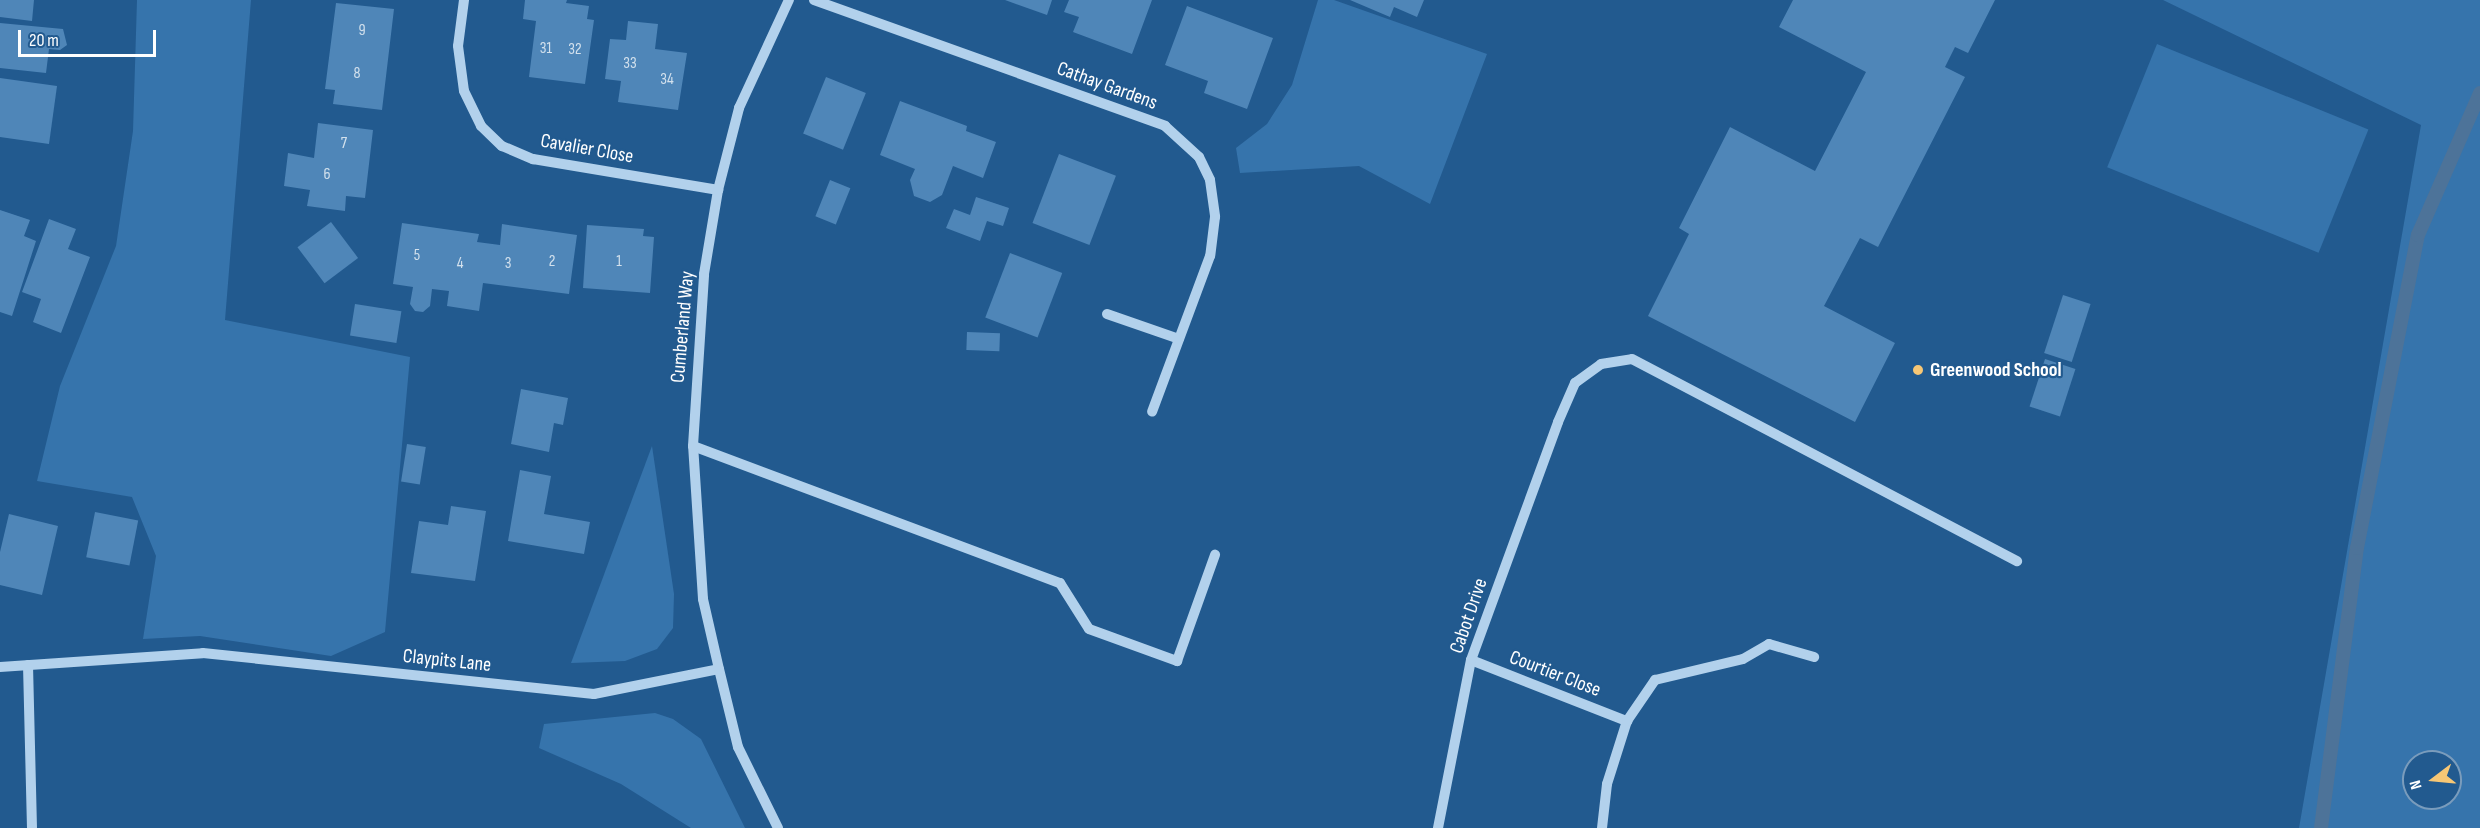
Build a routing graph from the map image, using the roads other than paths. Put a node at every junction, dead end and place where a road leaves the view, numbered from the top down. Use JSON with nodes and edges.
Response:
{"nodes":[{"id":1,"x":464,"y":0,"type":"edge"},
{"id":2,"x":789,"y":0,"type":"edge"},
{"id":3,"x":814,"y":0,"type":"edge"},
{"id":4,"x":718,"y":190,"type":"junction"},
{"id":5,"x":1107,"y":314,"type":"dead end"},
{"id":6,"x":1179,"y":339,"type":"junction"},
{"id":7,"x":1152,"y":412,"type":"dead end"},
{"id":8,"x":693,"y":446,"type":"junction"},
{"id":9,"x":1215,"y":555,"type":"dead end"},
{"id":10,"x":2017,"y":561,"type":"dead end"},
{"id":11,"x":1814,"y":657,"type":"dead end"},
{"id":12,"x":1471,"y":660,"type":"junction"},
{"id":13,"x":28,"y":665,"type":"junction"},
{"id":14,"x":0,"y":667,"type":"edge"},
{"id":15,"x":719,"y":669,"type":"junction"},
{"id":16,"x":1627,"y":721,"type":"junction"},
{"id":17,"x":32,"y":828,"type":"edge"},
{"id":18,"x":778,"y":828,"type":"edge"},
{"id":19,"x":1438,"y":828,"type":"edge"},
{"id":20,"x":1602,"y":828,"type":"edge"}],
"edges":[{"from":1,"to":4,"type":"street","name":"Cavalier Close"},
{"from":2,"to":4,"type":"street","name":"Cumberland Way"},
{"from":3,"to":6,"type":"street","name":"Cathay Gardens"},
{"from":4,"to":8,"type":"street","name":"Cumberland Way"},
{"from":5,"to":6,"type":"street"},
{"from":6,"to":7,"type":"street","name":"Cathay Gardens"},
{"from":8,"to":9,"type":"street"},
{"from":8,"to":15,"type":"street","name":"Cumberland Way"},
{"from":10,"to":12,"type":"street","name":"Cabot Drive"},
{"from":11,"to":16,"type":"street"},
{"from":12,"to":16,"type":"street","name":"Courtier Close"},
{"from":12,"to":19,"type":"street","name":"Cabot Drive"},
{"from":13,"to":14,"type":"street","name":"Claypits Lane"},
{"from":13,"to":15,"type":"street","name":"Claypits Lane"},
{"from":13,"to":17,"type":"street"},
{"from":15,"to":18,"type":"street"},
{"from":16,"to":20,"type":"street"}]}
